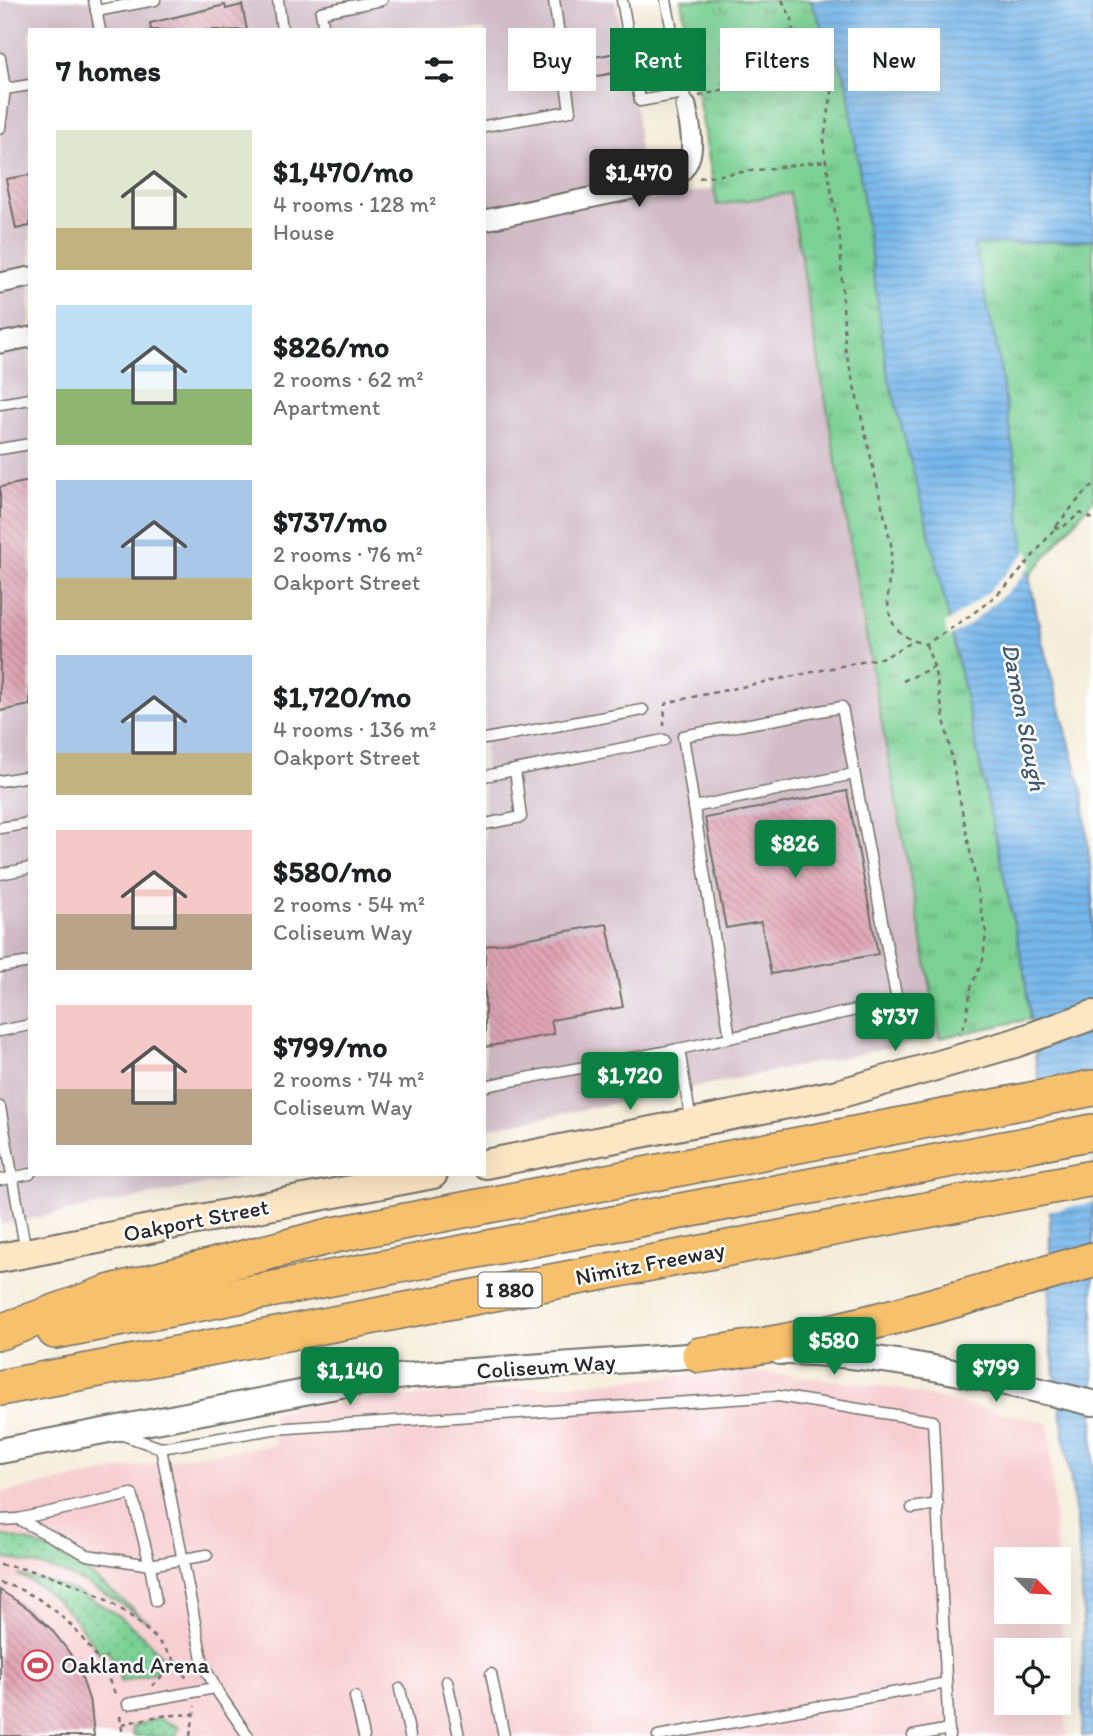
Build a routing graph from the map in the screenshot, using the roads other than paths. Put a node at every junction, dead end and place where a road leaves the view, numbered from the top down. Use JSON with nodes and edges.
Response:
{"nodes":[{"id":1,"x":155,"y":0,"type":"edge"},
{"id":2,"x":278,"y":0,"type":"edge"},
{"id":3,"x":382,"y":0,"type":"edge"},
{"id":4,"x":554,"y":0,"type":"edge"},
{"id":5,"x":622,"y":0,"type":"edge"},
{"id":6,"x":666,"y":0,"type":"edge"},
{"id":7,"x":95,"y":5,"type":"edge"},
{"id":8,"x":100,"y":28,"type":"edge"},
{"id":9,"x":282,"y":28,"type":"edge"},
{"id":10,"x":324,"y":28,"type":"edge"},
{"id":11,"x":0,"y":58,"type":"edge"},
{"id":12,"x":28,"y":85,"type":"edge"},
{"id":13,"x":2,"y":88,"type":"edge"},
{"id":14,"x":685,"y":100,"type":"junction"},
{"id":15,"x":2,"y":103,"type":"edge"},
{"id":16,"x":486,"y":126,"type":"edge"},
{"id":17,"x":0,"y":128,"type":"edge"},
{"id":18,"x":486,"y":220,"type":"edge"},
{"id":19,"x":28,"y":277,"type":"edge"},
{"id":20,"x":0,"y":283,"type":"edge"},
{"id":21,"x":28,"y":337,"type":"edge"},
{"id":22,"x":0,"y":343,"type":"edge"},
{"id":23,"x":28,"y":399,"type":"edge"},
{"id":24,"x":0,"y":404,"type":"edge"},
{"id":25,"x":28,"y":443,"type":"edge"},
{"id":26,"x":0,"y":449,"type":"edge"},
{"id":27,"x":643,"y":710,"type":"dead end"},
{"id":28,"x":486,"y":739,"type":"edge"},
{"id":29,"x":664,"y":740,"type":"road end"},
{"id":30,"x":515,"y":770,"type":"junction"},
{"id":31,"x":854,"y":774,"type":"junction"},
{"id":32,"x":28,"y":776,"type":"edge"},
{"id":33,"x":486,"y":776,"type":"edge"},
{"id":34,"x":0,"y":781,"type":"edge"},
{"id":35,"x":694,"y":807,"type":"junction"},
{"id":36,"x":28,"y":823,"type":"edge"},
{"id":37,"x":486,"y":824,"type":"edge"},
{"id":38,"x":0,"y":828,"type":"edge"},
{"id":39,"x":28,"y":868,"type":"edge"},
{"id":40,"x":0,"y":874,"type":"edge"},
{"id":41,"x":28,"y":962,"type":"edge"},
{"id":42,"x":0,"y":967,"type":"edge"},
{"id":43,"x":1093,"y":1015,"type":"edge"},
{"id":44,"x":28,"y":1025,"type":"edge"},
{"id":45,"x":0,"y":1031,"type":"edge"},
{"id":46,"x":730,"y":1038,"type":"junction"},
{"id":47,"x":680,"y":1049,"type":"junction"},
{"id":48,"x":486,"y":1086,"type":"edge"},
{"id":49,"x":1093,"y":1088,"type":"edge"},
{"id":50,"x":0,"y":1107,"type":"edge"},
{"id":51,"x":692,"y":1125,"type":"junction"},
{"id":52,"x":1093,"y":1132,"type":"edge"},
{"id":53,"x":486,"y":1164,"type":"edge"},
{"id":54,"x":28,"y":1174,"type":"edge"},
{"id":55,"x":423,"y":1176,"type":"edge"},
{"id":56,"x":13,"y":1178,"type":"junction"},
{"id":57,"x":1093,"y":1178,"type":"edge"},
{"id":58,"x":0,"y":1180,"type":"edge"},
{"id":59,"x":13,"y":1255,"type":"edge"},
{"id":60,"x":1093,"y":1260,"type":"edge"},
{"id":61,"x":0,"y":1332,"type":"edge"},
{"id":62,"x":0,"y":1341,"type":"edge"},
{"id":63,"x":699,"y":1355,"type":"junction"},
{"id":64,"x":0,"y":1388,"type":"edge"},
{"id":65,"x":1093,"y":1403,"type":"edge"},
{"id":66,"x":110,"y":1430,"type":"junction"},
{"id":67,"x":161,"y":1448,"type":"junction"},
{"id":68,"x":0,"y":1451,"type":"edge"},
{"id":69,"x":938,"y":1504,"type":"junction"},
{"id":70,"x":912,"y":1508,"type":"dead end"},
{"id":71,"x":18,"y":1519,"type":"junction"},
{"id":72,"x":0,"y":1520,"type":"edge"},
{"id":73,"x":207,"y":1555,"type":"dead end"},
{"id":74,"x":181,"y":1561,"type":"junction"},
{"id":75,"x":150,"y":1565,"type":"junction"},
{"id":76,"x":156,"y":1601,"type":"dead end"},
{"id":77,"x":491,"y":1674,"type":"dead end"},
{"id":78,"x":447,"y":1681,"type":"dead end"},
{"id":79,"x":947,"y":1683,"type":"junction"},
{"id":80,"x":213,"y":1684,"type":"junction"},
{"id":81,"x":400,"y":1689,"type":"dead end"},
{"id":82,"x":355,"y":1697,"type":"dead end"},
{"id":83,"x":121,"y":1706,"type":"road end"},
{"id":84,"x":949,"y":1733,"type":"edge"},
{"id":85,"x":248,"y":1736,"type":"edge"},
{"id":86,"x":364,"y":1736,"type":"edge"},
{"id":87,"x":410,"y":1736,"type":"edge"},
{"id":88,"x":458,"y":1736,"type":"edge"},
{"id":89,"x":505,"y":1736,"type":"edge"},
{"id":90,"x":658,"y":1736,"type":"edge"},
{"id":91,"x":913,"y":1736,"type":"edge"}],
"edges":[{"from":1,"to":7,"type":"lane"},
{"from":2,"to":9,"type":"lane"},
{"from":3,"to":10,"type":"lane"},
{"from":4,"to":16,"type":"lane"},
{"from":5,"to":14,"type":"lane"},
{"from":6,"to":14,"type":"lane"},
{"from":7,"to":8,"type":"lane"},
{"from":11,"to":13,"type":"lane"},
{"from":12,"to":13,"type":"lane"},
{"from":13,"to":15,"type":"lane"},
{"from":14,"to":18,"type":"street"},
{"from":15,"to":17,"type":"lane"},
{"from":19,"to":20,"type":"street"},
{"from":21,"to":22,"type":"street"},
{"from":23,"to":24,"type":"lane"},
{"from":25,"to":26,"type":"lane"},
{"from":27,"to":28,"type":"lane"},
{"from":29,"to":30,"type":"lane"},
{"from":30,"to":33,"type":"lane"},
{"from":30,"to":37,"type":"lane"},
{"from":31,"to":35,"type":"lane"},
{"from":31,"to":35,"type":"lane"},
{"from":31,"to":46,"type":"lane"},
{"from":32,"to":34,"type":"lane"},
{"from":35,"to":46,"type":"lane"},
{"from":36,"to":38,"type":"lane"},
{"from":39,"to":40,"type":"lane"},
{"from":41,"to":42,"type":"lane"},
{"from":43,"to":51,"type":"main road"},
{"from":44,"to":45,"type":"lane"},
{"from":46,"to":47,"type":"lane"},
{"from":47,"to":48,"type":"lane"},
{"from":47,"to":51,"type":"lane"},
{"from":49,"to":61,"type":"highway"},
{"from":50,"to":56,"type":"lane"},
{"from":51,"to":53,"type":"main road"},
{"from":52,"to":62,"type":"highway","name":"Nimitz Freeway","number":"I 880"},
{"from":54,"to":56,"type":"lane"},
{"from":55,"to":59,"type":"main road","name":"Oakport Street"},
{"from":56,"to":58,"type":"lane"},
{"from":56,"to":59,"type":"lane"},
{"from":57,"to":64,"type":"highway","name":"Nimitz Freeway","number":"I 880"},
{"from":60,"to":63,"type":"highway"},
{"from":63,"to":65,"type":"street","name":"Coliseum Way"},
{"from":63,"to":66,"type":"street","name":"Coliseum Way"},
{"from":66,"to":67,"type":"lane"},
{"from":66,"to":68,"type":"street","name":"Coliseum Way"},
{"from":67,"to":69,"type":"lane"},
{"from":67,"to":74,"type":"lane"},
{"from":69,"to":70,"type":"lane"},
{"from":69,"to":79,"type":"lane"},
{"from":71,"to":72,"type":"lane"},
{"from":71,"to":75,"type":"lane"},
{"from":71,"to":75,"type":"lane"},
{"from":73,"to":74,"type":"lane"},
{"from":74,"to":75,"type":"lane"},
{"from":74,"to":80,"type":"lane"},
{"from":75,"to":76,"type":"lane"},
{"from":77,"to":89,"type":"lane"},
{"from":78,"to":88,"type":"lane"},
{"from":79,"to":84,"type":"lane"},
{"from":79,"to":90,"type":"lane"},
{"from":80,"to":83,"type":"lane"},
{"from":80,"to":85,"type":"lane"},
{"from":81,"to":87,"type":"lane"},
{"from":82,"to":86,"type":"lane"},
{"from":84,"to":91,"type":"lane"}]}
